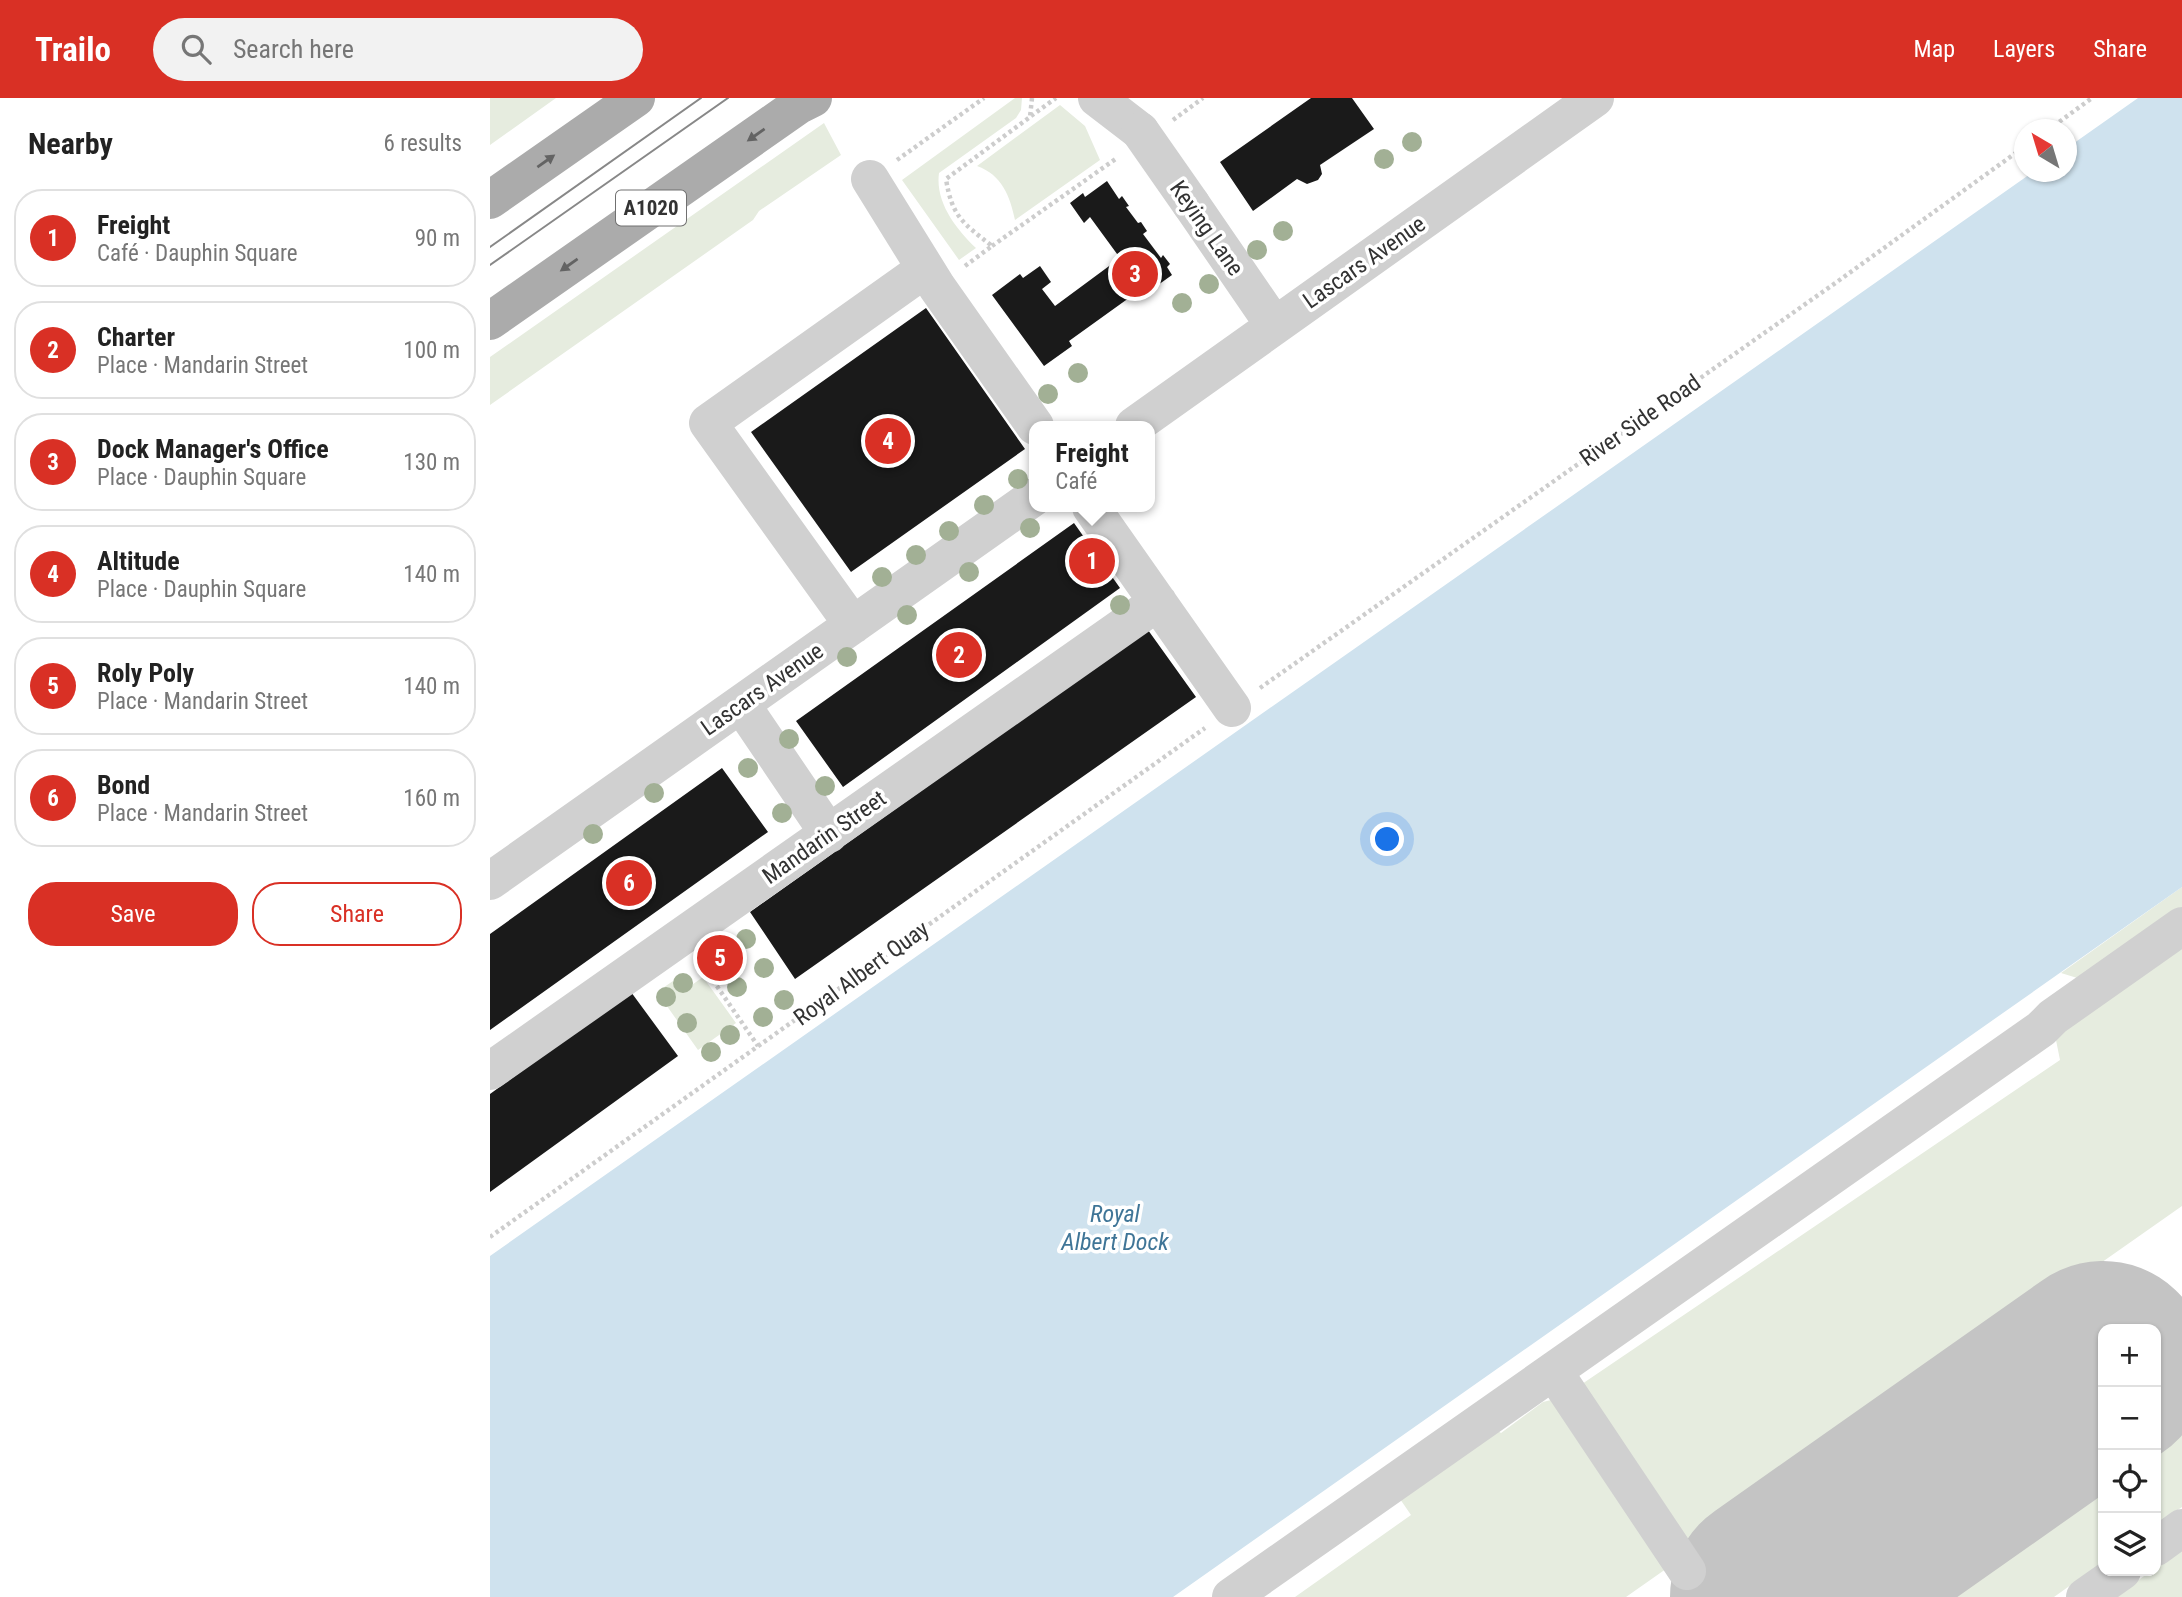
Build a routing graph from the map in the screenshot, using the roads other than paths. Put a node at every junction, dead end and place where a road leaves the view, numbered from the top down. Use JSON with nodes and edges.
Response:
{"nodes":[{"id":1,"x":636,"y":98,"type":"edge"},
{"id":2,"x":813,"y":98,"type":"edge"},
{"id":3,"x":1097,"y":98,"type":"edge"},
{"id":4,"x":1595,"y":98,"type":"edge"},
{"id":5,"x":1552,"y":110,"type":"edge"},
{"id":6,"x":1138,"y":128,"type":"edge"},
{"id":7,"x":870,"y":178,"type":"road end"},
{"id":8,"x":490,"y":200,"type":"edge"},
{"id":9,"x":931,"y":278,"type":"junction"},
{"id":10,"x":490,"y":321,"type":"edge"},
{"id":11,"x":1274,"y":326,"type":"junction"},
{"id":12,"x":1031,"y":421,"type":"edge"},
{"id":13,"x":1141,"y":421,"type":"edge"},
{"id":14,"x":1029,"y":501,"type":"edge"},
{"id":15,"x":1095,"y":512,"type":"edge"},
{"id":16,"x":1158,"y":602,"type":"junction"},
{"id":17,"x":853,"y":625,"type":"junction"},
{"id":18,"x":1243,"y":700,"type":"road end"},
{"id":19,"x":741,"y":704,"type":"junction"},
{"id":20,"x":829,"y":834,"type":"junction"},
{"id":21,"x":490,"y":881,"type":"edge"},
{"id":22,"x":2182,"y":926,"type":"edge"},
{"id":23,"x":490,"y":1071,"type":"edge"},
{"id":24,"x":1554,"y":1372,"type":"junction"},
{"id":25,"x":2182,"y":1528,"type":"edge"},
{"id":26,"x":2161,"y":1543,"type":"edge"},
{"id":27,"x":1687,"y":1571,"type":"dead end"},
{"id":28,"x":2115,"y":1576,"type":"edge"},
{"id":29,"x":1231,"y":1597,"type":"edge"},
{"id":30,"x":2085,"y":1597,"type":"edge"}],
"edges":[{"from":8,"to":1,"type":"main road","one_way":true},
{"from":2,"to":10,"type":"main road","number":"A1020","one_way":true},
{"from":3,"to":6,"type":"street","name":"Keying Lane"},
{"from":4,"to":5,"type":"street","name":"Lascars Avenue"},
{"from":5,"to":11,"type":"street","name":"Lascars Avenue"},
{"from":6,"to":11,"type":"street","name":"Keying Lane","bridge":true},
{"from":7,"to":9,"type":"street"},
{"from":9,"to":12,"type":"street"},
{"from":9,"to":17,"type":"street"},
{"from":11,"to":13,"type":"street","name":"Lascars Avenue"},
{"from":14,"to":17,"type":"street","name":"Lascars Avenue"},
{"from":15,"to":16,"type":"street"},
{"from":16,"to":18,"type":"street"},
{"from":16,"to":20,"type":"street","name":"Mandarin Street"},
{"from":17,"to":19,"type":"street","name":"Lascars Avenue"},
{"from":19,"to":20,"type":"street"},
{"from":19,"to":21,"type":"street","name":"Lascars Avenue"},
{"from":20,"to":23,"type":"street","name":"Mandarin Street"},
{"from":22,"to":24,"type":"street"},
{"from":24,"to":27,"type":"street"},
{"from":24,"to":29,"type":"street"},
{"from":25,"to":26,"type":"street"},
{"from":28,"to":30,"type":"street"}]}
